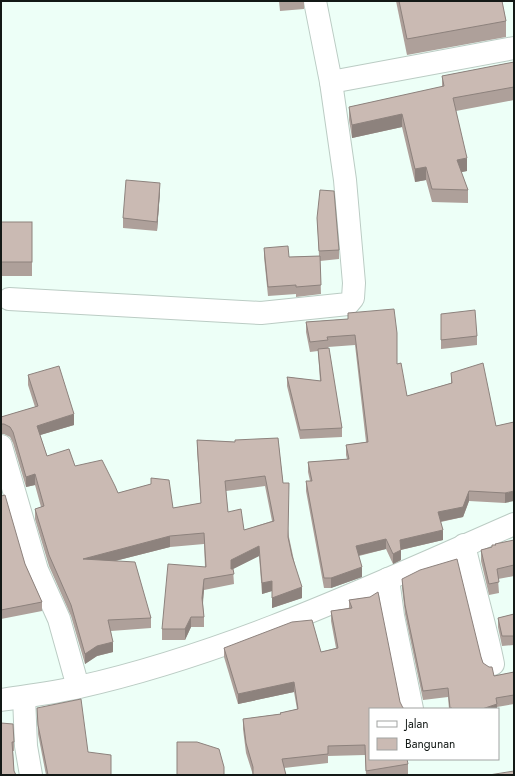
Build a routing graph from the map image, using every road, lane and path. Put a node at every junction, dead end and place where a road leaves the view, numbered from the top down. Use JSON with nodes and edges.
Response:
{"nodes":[{"id":1,"x":315,"y":1,"type":"edge"},
{"id":2,"x":514,"y":48,"type":"edge"},
{"id":3,"x":331,"y":82,"type":"junction"},
{"id":4,"x":9,"y":299,"type":"dead end"},
{"id":5,"x":1,"y":446,"type":"edge"},
{"id":6,"x":514,"y":524,"type":"edge"},
{"id":7,"x":464,"y":545,"type":"junction"},
{"id":8,"x":388,"y":579,"type":"junction"},
{"id":9,"x":493,"y":664,"type":"dead end"},
{"id":10,"x":78,"y":687,"type":"junction"},
{"id":11,"x":24,"y":697,"type":"junction"},
{"id":12,"x":1,"y":700,"type":"edge"},
{"id":13,"x":412,"y":708,"type":"edge"},
{"id":14,"x":31,"y":775,"type":"edge"}],
"edges":[{"from":1,"to":3,"type":"street"},
{"from":2,"to":3,"type":"street"},
{"from":3,"to":4,"type":"street"},
{"from":5,"to":10,"type":"street"},
{"from":6,"to":7,"type":"street"},
{"from":7,"to":8,"type":"street"},
{"from":7,"to":9,"type":"street"},
{"from":8,"to":10,"type":"street"},
{"from":8,"to":13,"type":"street"},
{"from":10,"to":11,"type":"street"},
{"from":11,"to":12,"type":"street"},
{"from":11,"to":14,"type":"street"}]}
